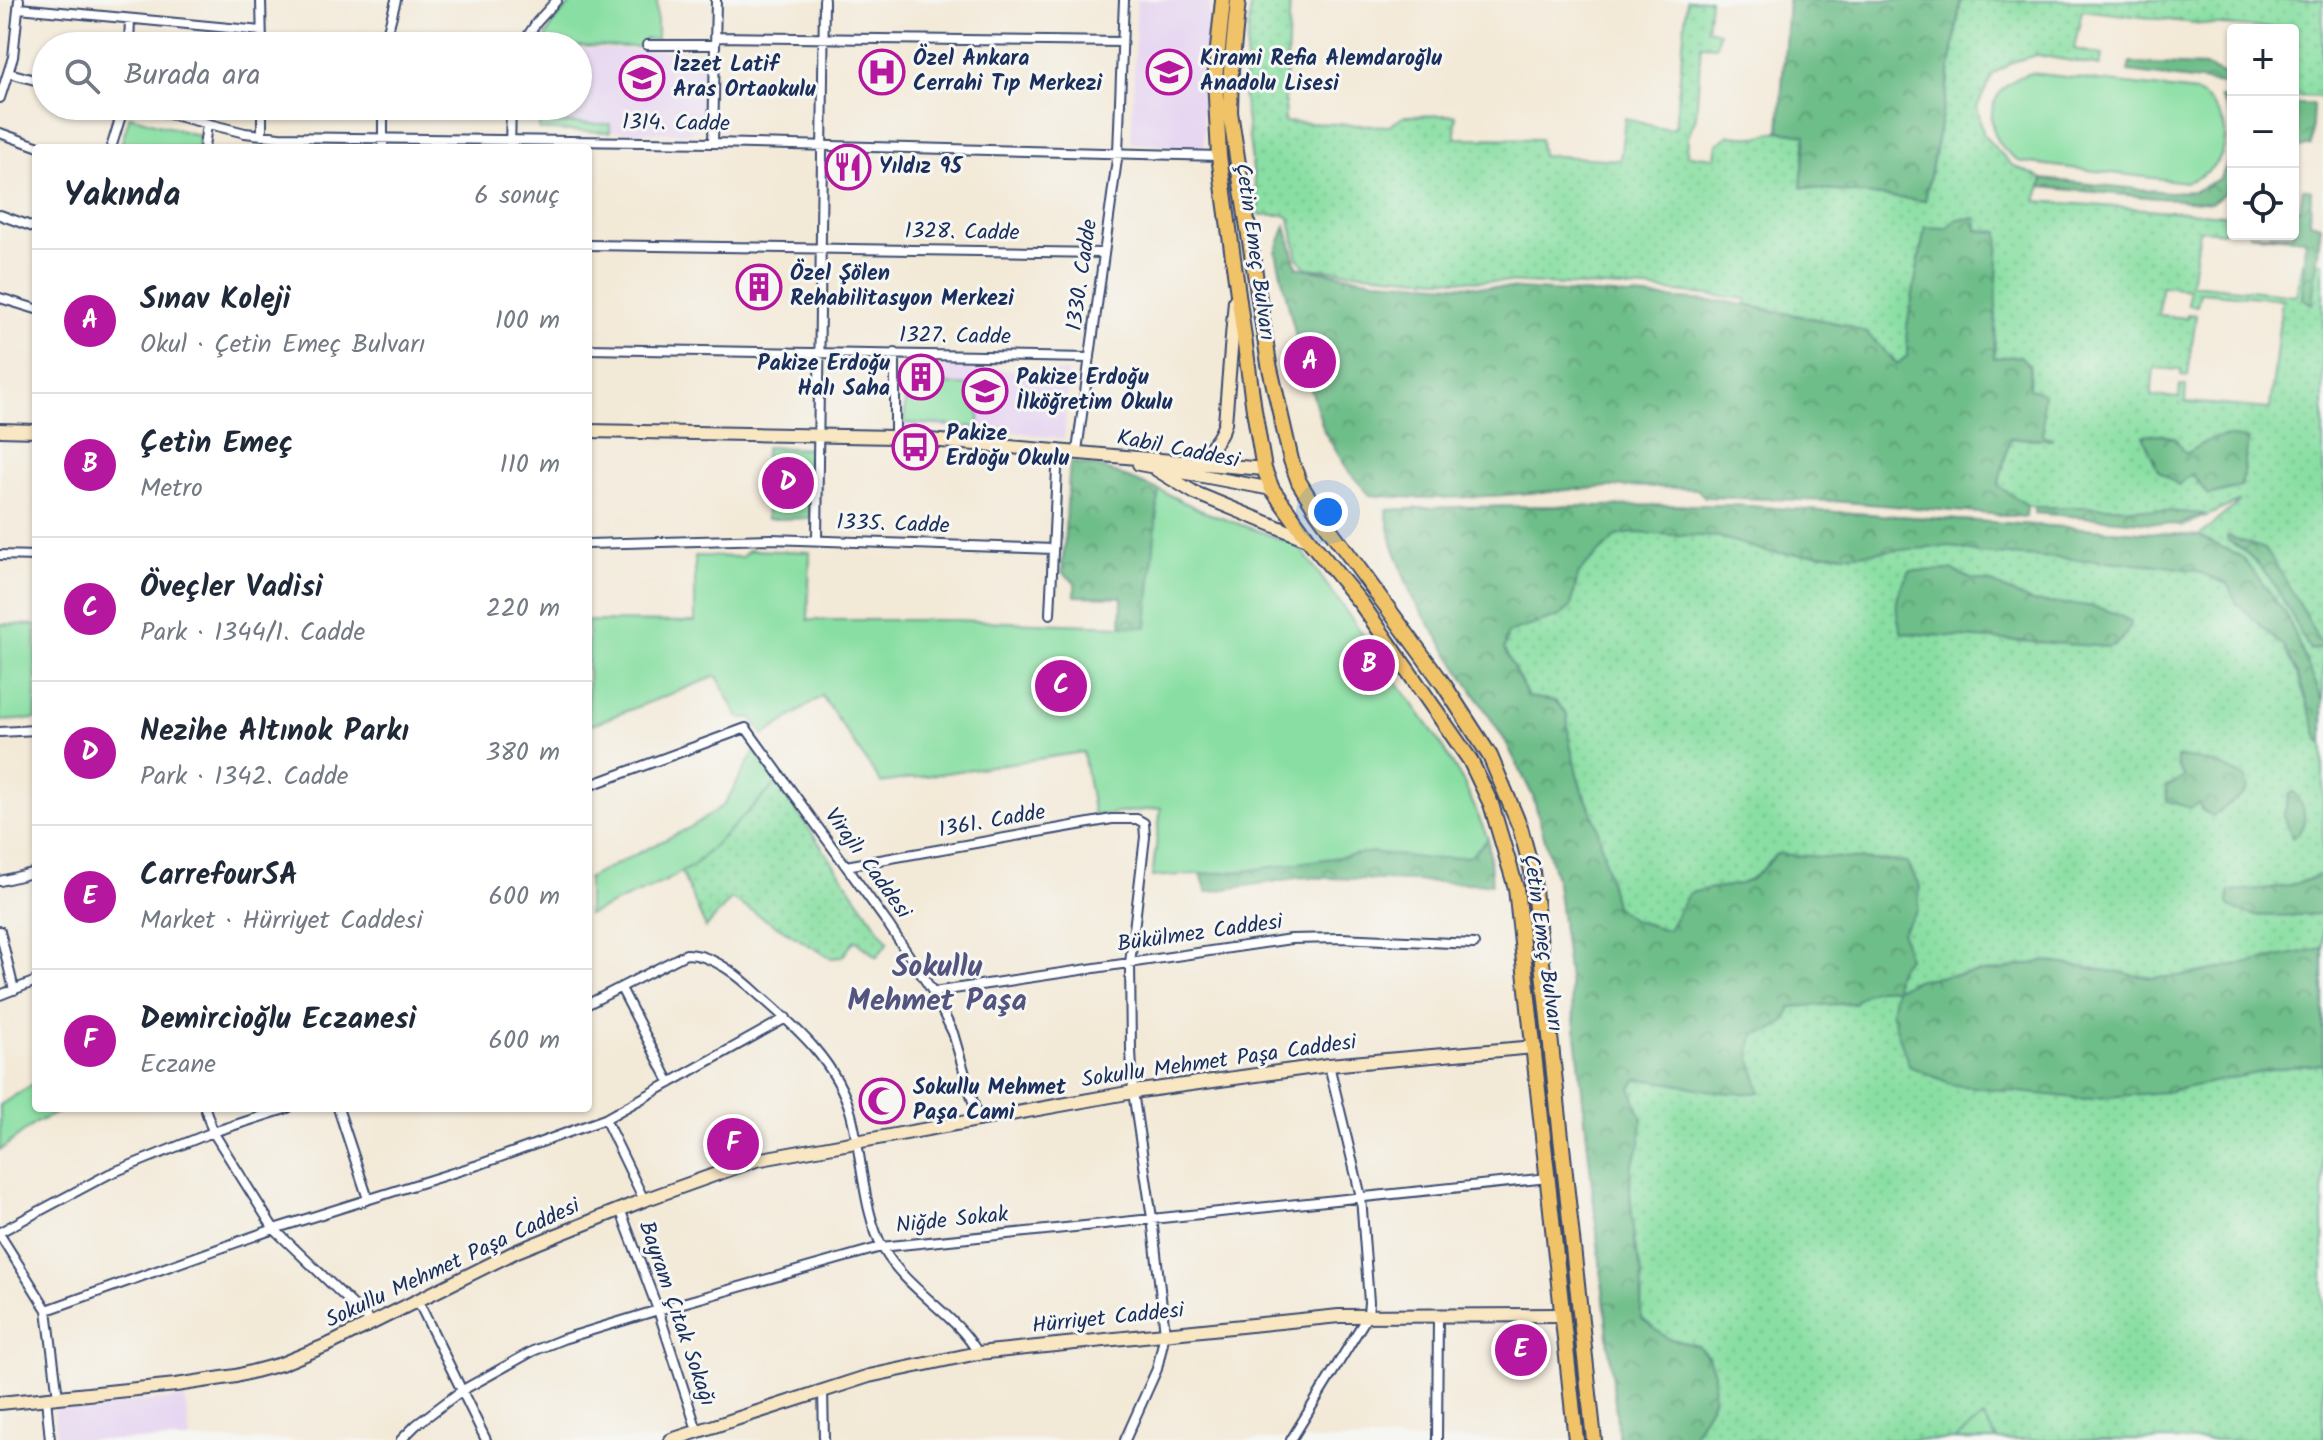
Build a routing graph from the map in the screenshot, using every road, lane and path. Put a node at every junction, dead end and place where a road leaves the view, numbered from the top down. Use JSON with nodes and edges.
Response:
{"nodes":[{"id":1,"x":261,"y":0,"type":"edge"},
{"id":2,"x":396,"y":0,"type":"edge"},
{"id":3,"x":557,"y":0,"type":"edge"},
{"id":4,"x":716,"y":0,"type":"edge"},
{"id":5,"x":824,"y":0,"type":"edge"},
{"id":6,"x":1124,"y":0,"type":"edge"},
{"id":7,"x":1223,"y":0,"type":"edge"},
{"id":8,"x":1238,"y":0,"type":"edge"},
{"id":9,"x":19,"y":4,"type":"edge"},
{"id":10,"x":130,"y":19,"type":"junction"},
{"id":11,"x":261,"y":31,"type":"joint"},
{"id":12,"x":130,"y":32,"type":"edge"},
{"id":13,"x":388,"y":32,"type":"edge"},
{"id":14,"x":530,"y":32,"type":"edge"},
{"id":15,"x":823,"y":37,"type":"junction"},
{"id":16,"x":716,"y":41,"type":"junction"},
{"id":17,"x":1122,"y":42,"type":"junction"},
{"id":18,"x":647,"y":45,"type":"dead end"},
{"id":19,"x":9,"y":73,"type":"junction"},
{"id":20,"x":32,"y":79,"type":"edge"},
{"id":21,"x":0,"y":98,"type":"edge"},
{"id":22,"x":120,"y":120,"type":"edge"},
{"id":23,"x":191,"y":120,"type":"edge"},
{"id":24,"x":262,"y":120,"type":"edge"},
{"id":25,"x":383,"y":120,"type":"edge"},
{"id":26,"x":511,"y":120,"type":"edge"},
{"id":27,"x":207,"y":124,"type":"junction"},
{"id":28,"x":0,"y":133,"type":"edge"},
{"id":29,"x":262,"y":136,"type":"junction"},
{"id":30,"x":383,"y":143,"type":"edge"},
{"id":31,"x":713,"y":143,"type":"junction"},
{"id":32,"x":32,"y":144,"type":"edge"},
{"id":33,"x":112,"y":144,"type":"edge"},
{"id":34,"x":204,"y":144,"type":"edge"},
{"id":35,"x":510,"y":144,"type":"edge"},
{"id":36,"x":821,"y":145,"type":"junction"},
{"id":37,"x":1118,"y":152,"type":"junction"},
{"id":38,"x":1219,"y":156,"type":"junction"},
{"id":39,"x":0,"y":215,"type":"edge"},
{"id":40,"x":32,"y":227,"type":"edge"},
{"id":41,"x":592,"y":245,"type":"edge"},
{"id":42,"x":820,"y":250,"type":"junction"},
{"id":43,"x":1104,"y":253,"type":"junction"},
{"id":44,"x":1237,"y":281,"type":"junction"},
{"id":45,"x":0,"y":298,"type":"edge"},
{"id":46,"x":32,"y":308,"type":"edge"},
{"id":47,"x":592,"y":349,"type":"edge"},
{"id":48,"x":819,"y":352,"type":"junction"},
{"id":49,"x":895,"y":353,"type":"junction"},
{"id":50,"x":1090,"y":358,"type":"junction"},
{"id":51,"x":0,"y":430,"type":"edge"},
{"id":52,"x":32,"y":431,"type":"edge"},
{"id":53,"x":592,"y":431,"type":"edge"},
{"id":54,"x":818,"y":434,"type":"junction"},
{"id":55,"x":895,"y":437,"type":"junction"},
{"id":56,"x":1058,"y":449,"type":"junction"},
{"id":57,"x":1077,"y":451,"type":"junction"},
{"id":58,"x":1291,"y":460,"type":"junction"},
{"id":59,"x":1196,"y":462,"type":"junction"},
{"id":60,"x":1151,"y":466,"type":"junction"},
{"id":61,"x":1264,"y":469,"type":"junction"},
{"id":62,"x":1299,"y":482,"type":"junction"},
{"id":63,"x":1272,"y":489,"type":"junction"},
{"id":64,"x":817,"y":540,"type":"junction"},
{"id":65,"x":1309,"y":540,"type":"junction"},
{"id":66,"x":592,"y":544,"type":"edge"},
{"id":67,"x":1053,"y":549,"type":"junction"},
{"id":68,"x":0,"y":555,"type":"edge"},
{"id":69,"x":32,"y":556,"type":"edge"},
{"id":70,"x":1050,"y":614,"type":"dead end"},
{"id":71,"x":32,"y":730,"type":"edge"},
{"id":72,"x":0,"y":732,"type":"edge"},
{"id":73,"x":592,"y":785,"type":"edge"},
{"id":74,"x":846,"y":866,"type":"junction"},
{"id":75,"x":32,"y":873,"type":"edge"},
{"id":76,"x":0,"y":881,"type":"edge"},
{"id":77,"x":0,"y":931,"type":"edge"},
{"id":78,"x":1474,"y":944,"type":"dead end"},
{"id":79,"x":1130,"y":963,"type":"junction"},
{"id":80,"x":32,"y":983,"type":"edge"},
{"id":81,"x":621,"y":988,"type":"junction"},
{"id":82,"x":14,"y":990,"type":"junction"},
{"id":83,"x":933,"y":992,"type":"junction"},
{"id":84,"x":0,"y":995,"type":"edge"},
{"id":85,"x":592,"y":1002,"type":"edge"},
{"id":86,"x":786,"y":1018,"type":"junction"},
{"id":87,"x":1552,"y":1046,"type":"junction"},
{"id":88,"x":1535,"y":1047,"type":"junction"},
{"id":89,"x":1329,"y":1065,"type":"junction"},
{"id":90,"x":670,"y":1083,"type":"junction"},
{"id":91,"x":1133,"y":1092,"type":"junction"},
{"id":92,"x":206,"y":1112,"type":"edge"},
{"id":93,"x":276,"y":1112,"type":"edge"},
{"id":94,"x":339,"y":1112,"type":"edge"},
{"id":95,"x":605,"y":1119,"type":"junction"},
{"id":96,"x":978,"y":1119,"type":"junction"},
{"id":97,"x":213,"y":1132,"type":"junction"},
{"id":98,"x":856,"y":1141,"type":"junction"},
{"id":99,"x":1548,"y":1178,"type":"junction"},
{"id":100,"x":1361,"y":1197,"type":"junction"},
{"id":101,"x":368,"y":1199,"type":"junction"},
{"id":102,"x":644,"y":1200,"type":"junction"},
{"id":103,"x":620,"y":1209,"type":"junction"},
{"id":104,"x":1152,"y":1218,"type":"junction"},
{"id":105,"x":274,"y":1229,"type":"junction"},
{"id":106,"x":0,"y":1233,"type":"edge"},
{"id":107,"x":881,"y":1247,"type":"junction"},
{"id":108,"x":417,"y":1299,"type":"junction"},
{"id":109,"x":47,"y":1310,"type":"junction"},
{"id":110,"x":658,"y":1310,"type":"junction"},
{"id":111,"x":1368,"y":1315,"type":"junction"},
{"id":112,"x":1563,"y":1315,"type":"junction"},
{"id":113,"x":1438,"y":1317,"type":"junction"},
{"id":114,"x":372,"y":1323,"type":"junction"},
{"id":115,"x":1165,"y":1333,"type":"junction"},
{"id":116,"x":978,"y":1353,"type":"junction"},
{"id":117,"x":823,"y":1390,"type":"junction"},
{"id":118,"x":461,"y":1391,"type":"junction"},
{"id":119,"x":52,"y":1398,"type":"junction"},
{"id":120,"x":0,"y":1403,"type":"edge"},
{"id":121,"x":689,"y":1435,"type":"edge"},
{"id":122,"x":50,"y":1440,"type":"edge"},
{"id":123,"x":401,"y":1440,"type":"edge"},
{"id":124,"x":486,"y":1440,"type":"edge"},
{"id":125,"x":671,"y":1440,"type":"edge"},
{"id":126,"x":824,"y":1440,"type":"edge"},
{"id":127,"x":1125,"y":1440,"type":"edge"},
{"id":128,"x":1291,"y":1440,"type":"edge"},
{"id":129,"x":1437,"y":1440,"type":"edge"},
{"id":130,"x":1576,"y":1440,"type":"edge"},
{"id":131,"x":1594,"y":1440,"type":"edge"}],
"edges":[{"from":1,"to":11,"type":"street"},
{"from":2,"to":13,"type":"street"},
{"from":3,"to":14,"type":"street"},
{"from":4,"to":16,"type":"street"},
{"from":5,"to":15,"type":"street"},
{"from":6,"to":17,"type":"street","name":"1330. Cadde"},
{"from":7,"to":38,"type":"main road","name":"Çetin Emeç Bulvarı"},
{"from":8,"to":58,"type":"main road","name":"Çetin Emeç Bulvarı"},
{"from":9,"to":10,"type":"street"},
{"from":9,"to":19,"type":"street"},
{"from":10,"to":11,"type":"street"},
{"from":10,"to":12,"type":"street"},
{"from":15,"to":16,"type":"street"},
{"from":15,"to":17,"type":"street"},
{"from":15,"to":36,"type":"street"},
{"from":16,"to":18,"type":"street"},
{"from":16,"to":31,"type":"street"},
{"from":17,"to":37,"type":"street","name":"1330. Cadde"},
{"from":19,"to":20,"type":"street"},
{"from":19,"to":21,"type":"street"},
{"from":22,"to":33,"type":"street"},
{"from":23,"to":27,"type":"street","name":"1314. Cadde"},
{"from":24,"to":29,"type":"street"},
{"from":25,"to":30,"type":"street"},
{"from":26,"to":35,"type":"street"},
{"from":27,"to":29,"type":"street","name":"1314. Cadde"},
{"from":27,"to":34,"type":"street"},
{"from":28,"to":32,"type":"street"},
{"from":29,"to":30,"type":"street","name":"1314. Cadde"},
{"from":30,"to":35,"type":"street","name":"1314. Cadde"},
{"from":31,"to":35,"type":"street","name":"1314. Cadde"},
{"from":31,"to":36,"type":"street","name":"1314. Cadde"},
{"from":36,"to":37,"type":"street","name":"1314. Cadde"},
{"from":36,"to":42,"type":"street"},
{"from":37,"to":38,"type":"street","name":"1314. Cadde"},
{"from":37,"to":43,"type":"street","name":"1330. Cadde"},
{"from":38,"to":44,"type":"main road","name":"Çetin Emeç Bulvarı"},
{"from":39,"to":40,"type":"street"},
{"from":41,"to":42,"type":"street","name":"1328. Cadde"},
{"from":42,"to":43,"type":"street","name":"1328. Cadde"},
{"from":42,"to":48,"type":"street"},
{"from":43,"to":50,"type":"street","name":"1330. Cadde"},
{"from":44,"to":59,"type":"main road"},
{"from":44,"to":61,"type":"main road","name":"Çetin Emeç Bulvarı"},
{"from":45,"to":46,"type":"street"},
{"from":47,"to":48,"type":"street","name":"1327. Cadde"},
{"from":48,"to":49,"type":"street","name":"1327. Cadde"},
{"from":48,"to":54,"type":"street"},
{"from":49,"to":50,"type":"street","name":"1327. Cadde"},
{"from":49,"to":55,"type":"street"},
{"from":50,"to":57,"type":"street","name":"1330. Cadde"},
{"from":51,"to":52,"type":"main road"},
{"from":53,"to":54,"type":"main road","name":"Kabil Caddesi"},
{"from":54,"to":55,"type":"main road","name":"Kabil Caddesi"},
{"from":54,"to":64,"type":"street"},
{"from":55,"to":56,"type":"main road","name":"Kabil Caddesi"},
{"from":56,"to":57,"type":"main road","name":"Kabil Caddesi"},
{"from":56,"to":67,"type":"street"},
{"from":57,"to":59,"type":"main road","name":"Kabil Caddesi"},
{"from":57,"to":60,"type":"main road","name":"Kabil Caddesi"},
{"from":58,"to":61,"type":"main road"},
{"from":58,"to":62,"type":"main road","name":"Çetin Emeç Bulvarı"},
{"from":59,"to":61,"type":"main road","name":"Kabil Caddesi"},
{"from":60,"to":63,"type":"main road","name":"Kabil Caddesi"},
{"from":60,"to":65,"type":"main road"},
{"from":61,"to":63,"type":"main road","name":"Çetin Emeç Bulvarı"},
{"from":62,"to":63,"type":"main road"},
{"from":62,"to":87,"type":"main road","name":"Çetin Emeç Bulvarı"},
{"from":63,"to":65,"type":"main road","name":"Çetin Emeç Bulvarı"},
{"from":64,"to":66,"type":"street","name":"1335. Cadde"},
{"from":64,"to":67,"type":"street","name":"1335. Cadde"},
{"from":65,"to":88,"type":"main road","name":"Çetin Emeç Bulvarı"},
{"from":67,"to":70,"type":"street"},
{"from":68,"to":69,"type":"street"},
{"from":71,"to":72,"type":"street"},
{"from":73,"to":74,"type":"street","name":"Virajlı Caddesi"},
{"from":74,"to":79,"type":"street","name":"1361. Cadde"},
{"from":74,"to":83,"type":"street","name":"Virajlı Caddesi"},
{"from":75,"to":76,"type":"street"},
{"from":77,"to":82,"type":"street"},
{"from":78,"to":79,"type":"street","name":"Bükülmez Caddesi"},
{"from":79,"to":83,"type":"street","name":"Bükülmez Caddesi"},
{"from":79,"to":91,"type":"street"},
{"from":80,"to":82,"type":"street"},
{"from":81,"to":85,"type":"street"},
{"from":81,"to":86,"type":"street"},
{"from":81,"to":90,"type":"street"},
{"from":82,"to":84,"type":"street"},
{"from":83,"to":96,"type":"street","name":"Virajlı Caddesi"},
{"from":86,"to":90,"type":"street"},
{"from":86,"to":98,"type":"street"},
{"from":87,"to":88,"type":"main road"},
{"from":87,"to":131,"type":"main road","name":"Çetin Emeç Bulvarı"},
{"from":88,"to":89,"type":"main road","name":"Sokullu Mehmet Paşa Caddesi"},
{"from":88,"to":99,"type":"main road","name":"Çetin Emeç Bulvarı"},
{"from":89,"to":91,"type":"main road","name":"Sokullu Mehmet Paşa Caddesi"},
{"from":89,"to":100,"type":"street"},
{"from":90,"to":95,"type":"street"},
{"from":91,"to":96,"type":"main road","name":"Sokullu Mehmet Paşa Caddesi"},
{"from":91,"to":104,"type":"street"},
{"from":92,"to":97,"type":"street"},
{"from":93,"to":97,"type":"street"},
{"from":94,"to":101,"type":"street"},
{"from":95,"to":101,"type":"street"},
{"from":95,"to":102,"type":"street"},
{"from":96,"to":98,"type":"main road","name":"Sokullu Mehmet Paşa Caddesi"},
{"from":97,"to":105,"type":"street"},
{"from":97,"to":106,"type":"street"},
{"from":98,"to":102,"type":"main road","name":"Sokullu Mehmet Paşa Caddesi"},
{"from":98,"to":107,"type":"street"},
{"from":99,"to":100,"type":"street","name":"Niğde Sokak"},
{"from":99,"to":112,"type":"main road","name":"Çetin Emeç Bulvarı"},
{"from":100,"to":104,"type":"street","name":"Niğde Sokak"},
{"from":100,"to":111,"type":"street"},
{"from":101,"to":105,"type":"street"},
{"from":102,"to":103,"type":"main road","name":"Sokullu Mehmet Paşa Caddesi"},
{"from":103,"to":108,"type":"main road","name":"Sokullu Mehmet Paşa Caddesi"},
{"from":103,"to":110,"type":"street","name":"Bayram Çıtak Sokağı"},
{"from":104,"to":107,"type":"street","name":"Niğde Sokak"},
{"from":104,"to":115,"type":"street"},
{"from":105,"to":109,"type":"street"},
{"from":105,"to":114,"type":"street"},
{"from":106,"to":109,"type":"street"},
{"from":107,"to":110,"type":"street","name":"Niğde Sokak"},
{"from":107,"to":116,"type":"street"},
{"from":108,"to":114,"type":"main road","name":"Sokullu Mehmet Paşa Caddesi"},
{"from":108,"to":118,"type":"street"},
{"from":109,"to":119,"type":"street"},
{"from":110,"to":118,"type":"street","name":"Niğde Sokak"},
{"from":110,"to":121,"type":"street","name":"Bayram Çıtak Sokağı"},
{"from":111,"to":113,"type":"main road","name":"Hürriyet Caddesi"},
{"from":111,"to":115,"type":"main road","name":"Hürriyet Caddesi"},
{"from":111,"to":128,"type":"street"},
{"from":112,"to":113,"type":"main road","name":"Hürriyet Caddesi"},
{"from":112,"to":130,"type":"main road","name":"Çetin Emeç Bulvarı"},
{"from":113,"to":129,"type":"street"},
{"from":114,"to":119,"type":"main road","name":"Sokullu Mehmet Paşa Caddesi"},
{"from":115,"to":116,"type":"main road","name":"Hürriyet Caddesi"},
{"from":115,"to":127,"type":"street"},
{"from":116,"to":117,"type":"main road","name":"Hürriyet Caddesi"},
{"from":117,"to":121,"type":"main road","name":"Hürriyet Caddesi"},
{"from":117,"to":126,"type":"street"},
{"from":118,"to":123,"type":"street","name":"Niğde Sokak"},
{"from":118,"to":124,"type":"street"},
{"from":119,"to":120,"type":"main road","name":"Sokullu Mehmet Paşa Caddesi"},
{"from":119,"to":122,"type":"street"},
{"from":121,"to":125,"type":"main road","name":"Hürriyet Caddesi"}]}
